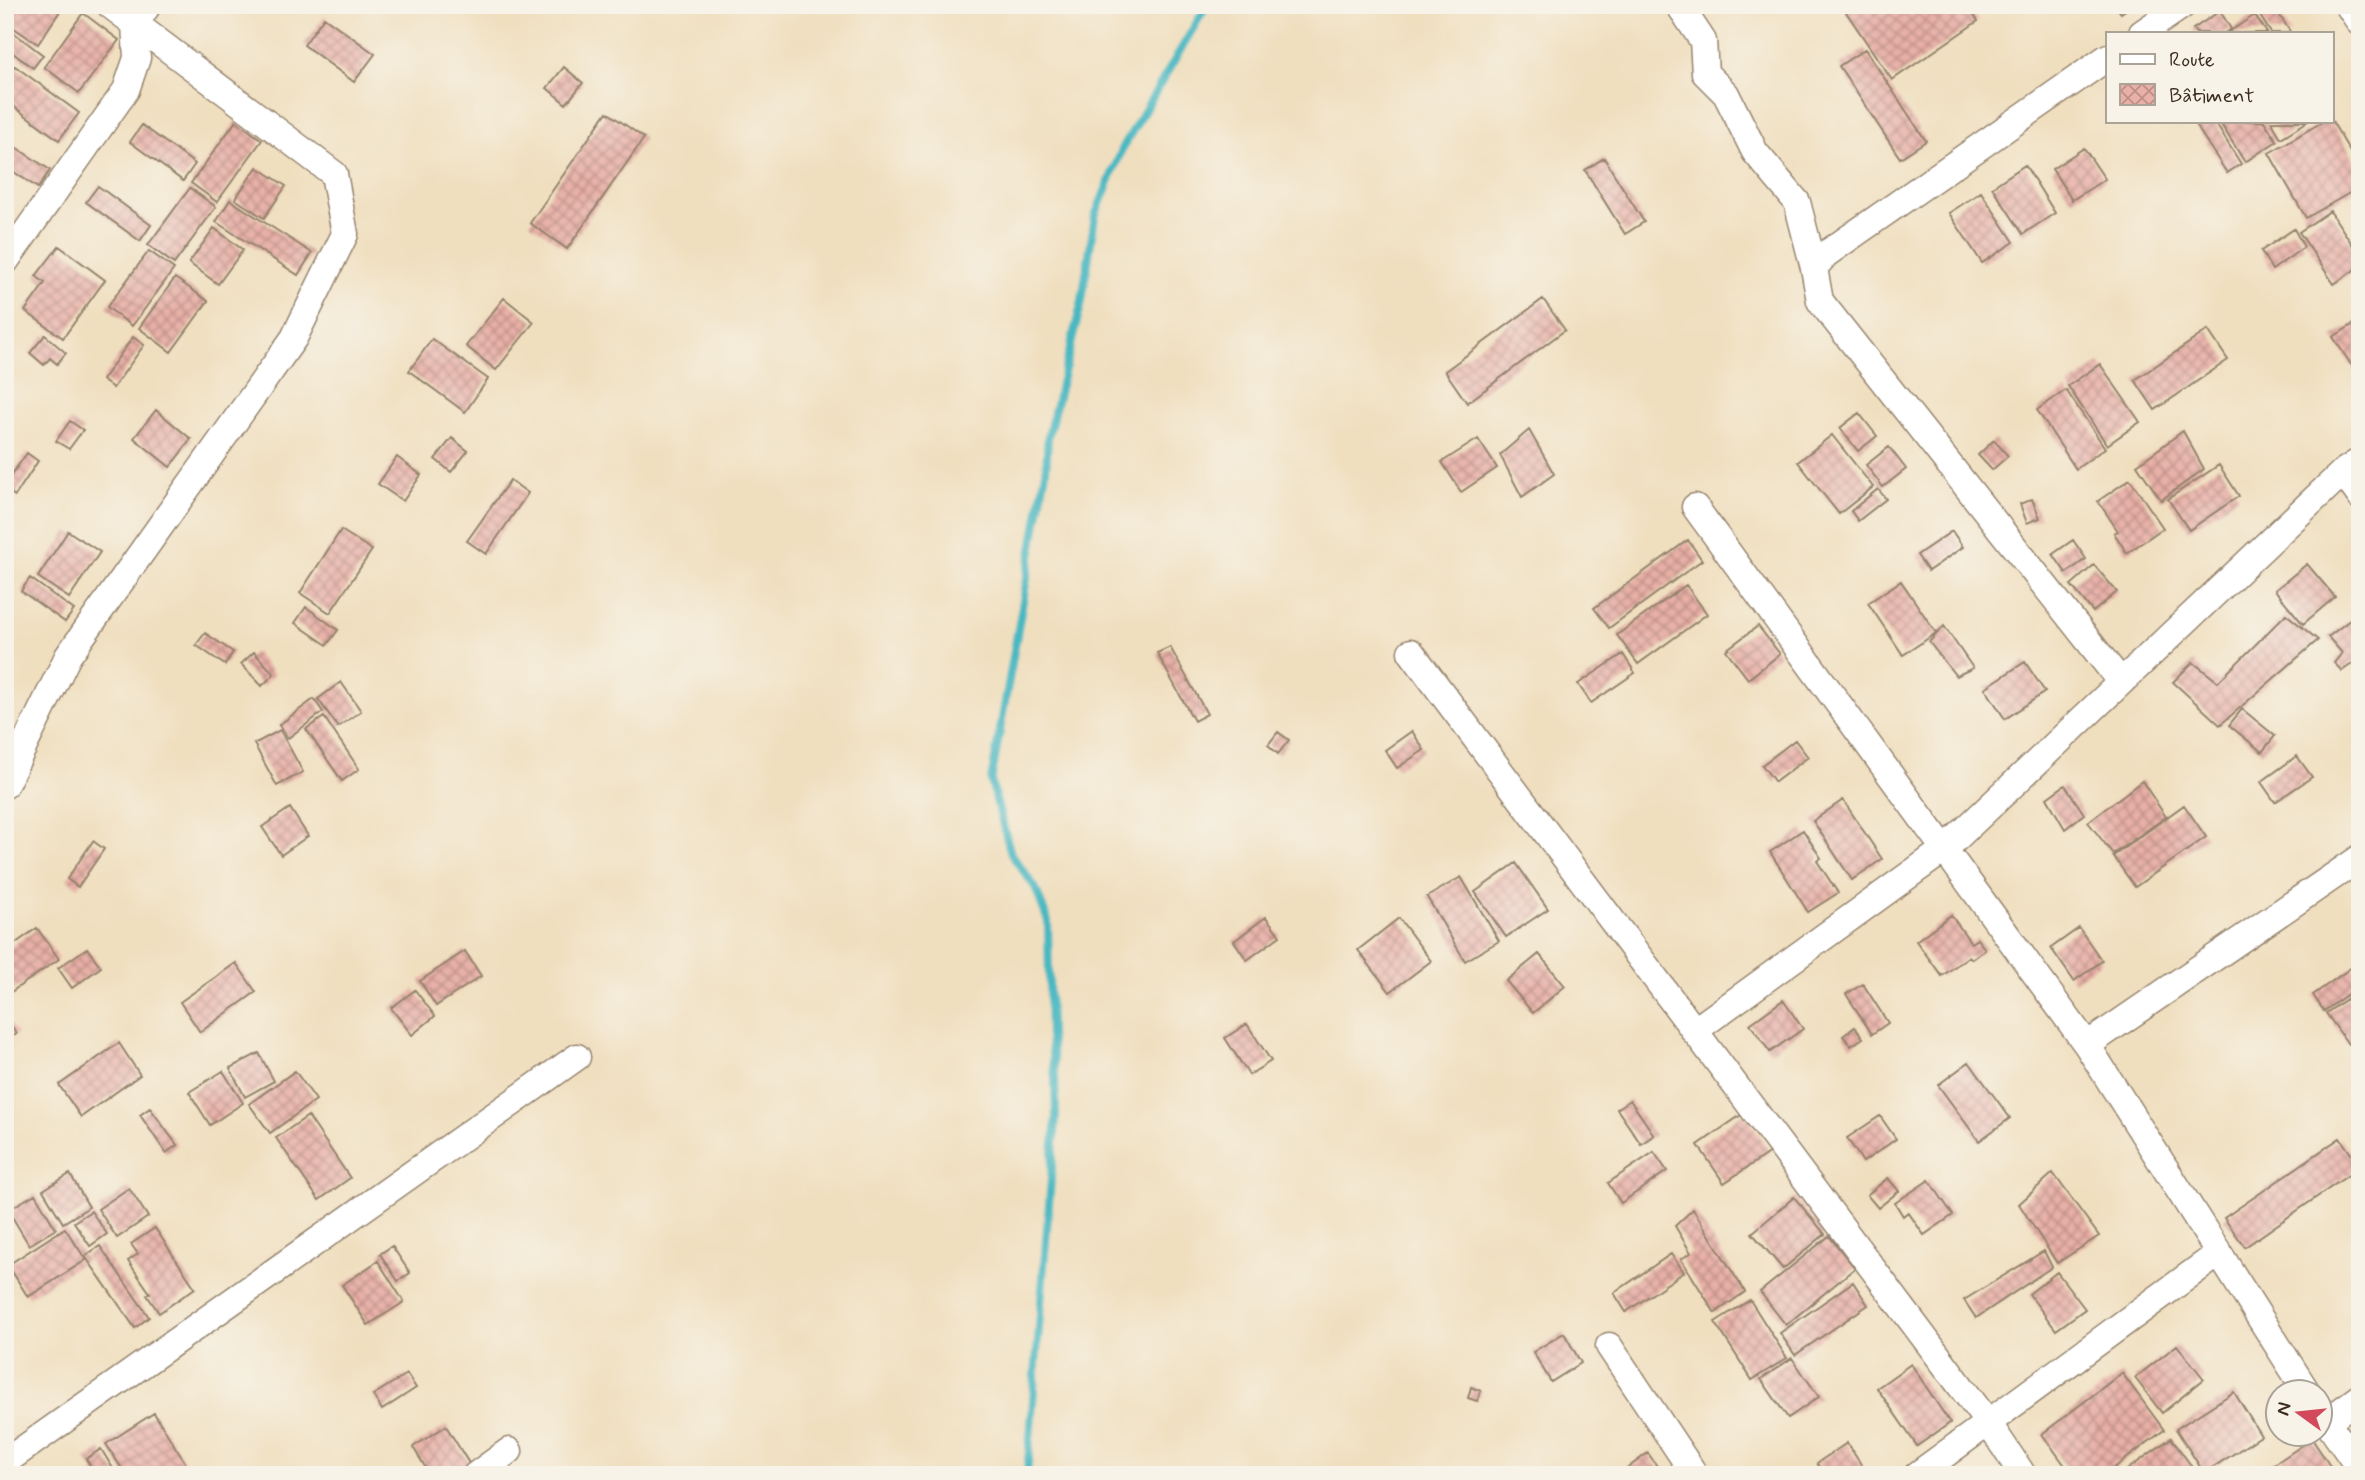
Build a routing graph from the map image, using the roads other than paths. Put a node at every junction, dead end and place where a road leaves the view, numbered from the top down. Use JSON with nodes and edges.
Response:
{"nodes":[{"id":1,"x":110,"y":5,"type":"edge"},
{"id":2,"x":1679,"y":5,"type":"edge"},
{"id":3,"x":2183,"y":5,"type":"edge"},
{"id":4,"x":2348,"y":5,"type":"edge"},
{"id":5,"x":142,"y":15,"type":"edge"},
{"id":6,"x":2360,"y":23,"type":"edge"},
{"id":7,"x":2143,"y":32,"type":"edge"},
{"id":8,"x":2106,"y":58,"type":"edge"},
{"id":9,"x":5,"y":262,"type":"edge"},
{"id":10,"x":1814,"y":268,"type":"junction"},
{"id":11,"x":2351,"y":467,"type":"edge"},
{"id":12,"x":2360,"y":496,"type":"edge"},
{"id":13,"x":1695,"y":507,"type":"dead end"},
{"id":14,"x":1411,"y":652,"type":"dead end"},
{"id":15,"x":2121,"y":682,"type":"junction"},
{"id":16,"x":5,"y":785,"type":"edge"},
{"id":17,"x":1945,"y":849,"type":"junction"},
{"id":18,"x":2360,"y":858,"type":"edge"},
{"id":19,"x":1694,"y":1031,"type":"junction"},
{"id":20,"x":2087,"y":1045,"type":"junction"},
{"id":21,"x":576,"y":1057,"type":"dead end"},
{"id":22,"x":2218,"y":1254,"type":"junction"},
{"id":23,"x":1609,"y":1346,"type":"dead end"},
{"id":24,"x":2298,"y":1378,"type":"edge"},
{"id":25,"x":2360,"y":1397,"type":"edge"},
{"id":26,"x":2334,"y":1411,"type":"edge"},
{"id":27,"x":1989,"y":1424,"type":"junction"},
{"id":28,"x":2334,"y":1432,"type":"edge"},
{"id":29,"x":509,"y":1451,"type":"dead end"},
{"id":30,"x":5,"y":1462,"type":"edge"},
{"id":31,"x":2360,"y":1469,"type":"edge"},
{"id":32,"x":476,"y":1475,"type":"edge"},
{"id":33,"x":1695,"y":1475,"type":"edge"},
{"id":34,"x":1917,"y":1475,"type":"edge"},
{"id":35,"x":2023,"y":1475,"type":"edge"}],
"edges":[{"from":1,"to":5,"type":"street"},
{"from":2,"to":10,"type":"street"},
{"from":3,"to":7,"type":"street"},
{"from":4,"to":6,"type":"street"},
{"from":5,"to":9,"type":"street"},
{"from":5,"to":16,"type":"street"},
{"from":8,"to":10,"type":"street"},
{"from":10,"to":15,"type":"street"},
{"from":11,"to":12,"type":"street"},
{"from":11,"to":15,"type":"street"},
{"from":13,"to":17,"type":"street"},
{"from":14,"to":19,"type":"street"},
{"from":15,"to":17,"type":"street"},
{"from":17,"to":19,"type":"street"},
{"from":17,"to":20,"type":"street"},
{"from":18,"to":20,"type":"street"},
{"from":19,"to":27,"type":"street"},
{"from":20,"to":22,"type":"street"},
{"from":21,"to":30,"type":"street"},
{"from":22,"to":24,"type":"street"},
{"from":22,"to":27,"type":"street"},
{"from":23,"to":33,"type":"street"},
{"from":25,"to":26,"type":"street"},
{"from":27,"to":34,"type":"street"},
{"from":27,"to":35,"type":"street"},
{"from":28,"to":31,"type":"street"},
{"from":29,"to":32,"type":"street"}]}
